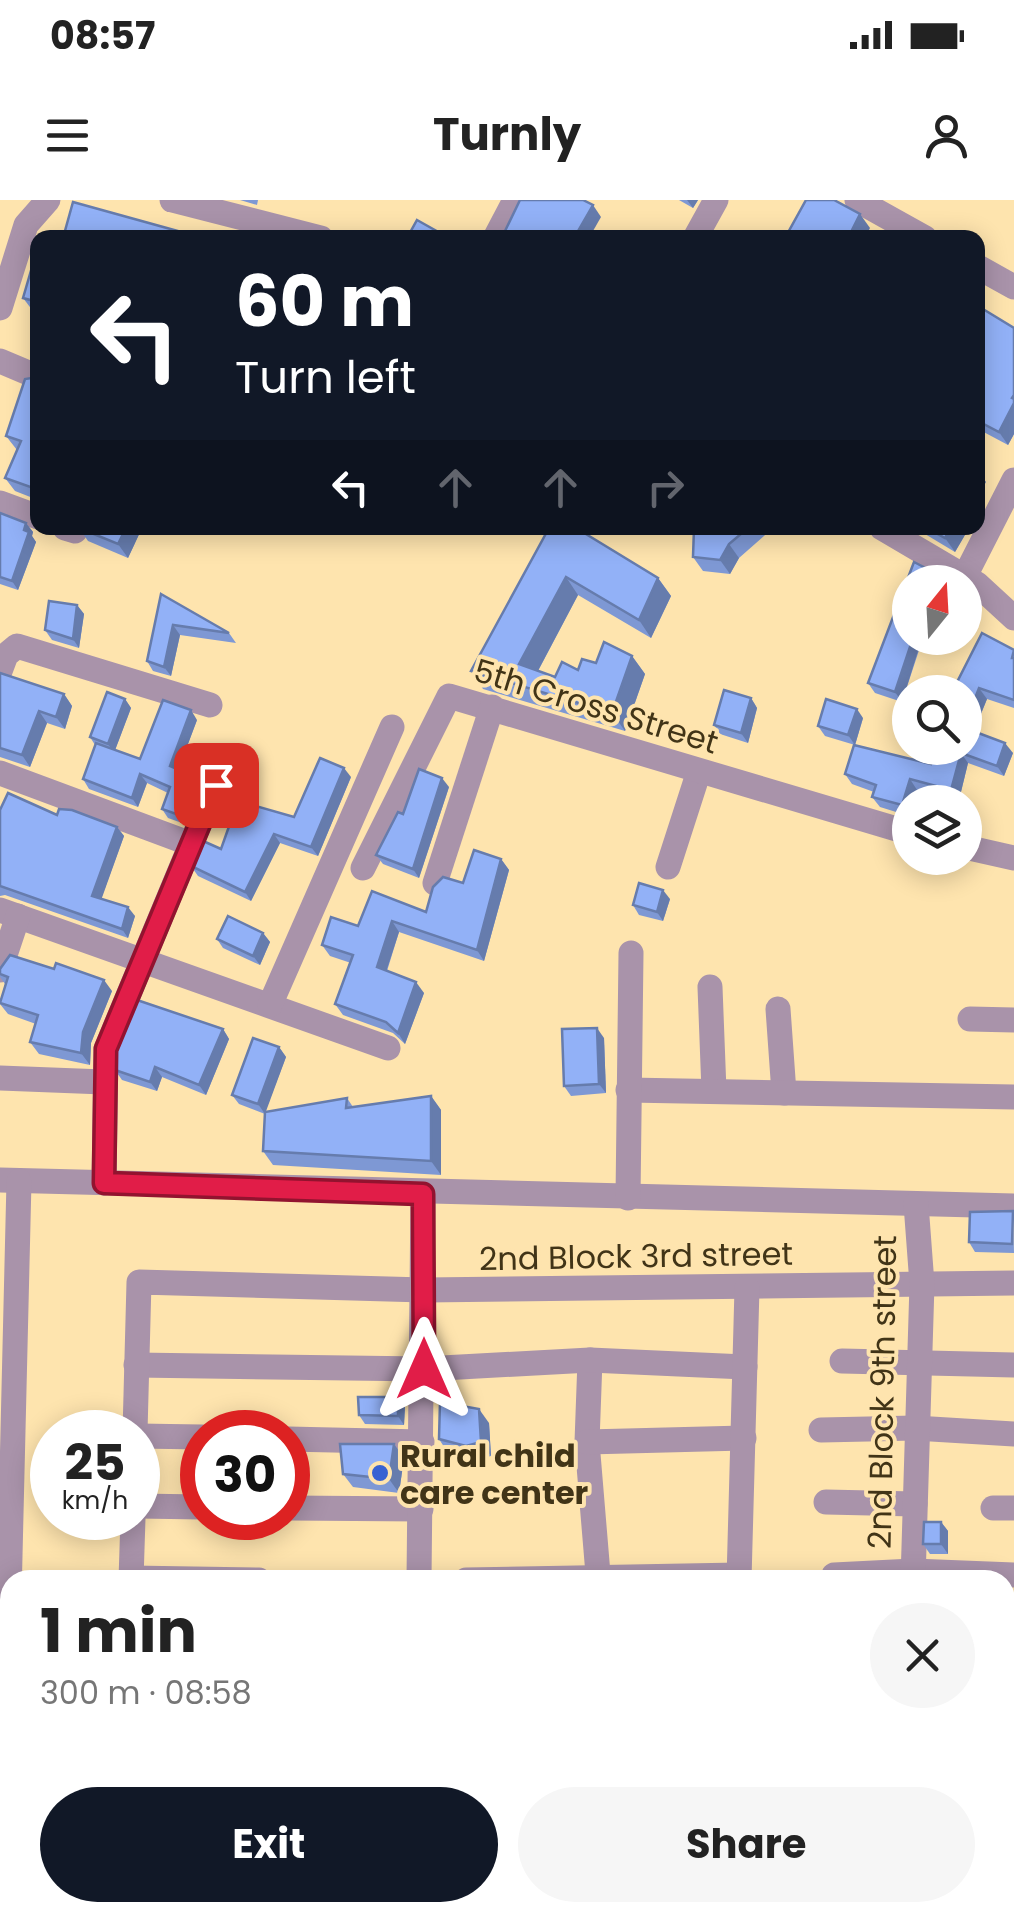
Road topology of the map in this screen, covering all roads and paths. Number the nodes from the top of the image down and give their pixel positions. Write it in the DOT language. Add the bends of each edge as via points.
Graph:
graph roads {
  1 [pos="48,200"];
  2 [pos="172,200"];
  3 [pos="513,200"];
  4 [pos="716,200"];
  5 [pos="857,200"];
  6 [pos="290,230"];
  7 [pos="498,230"];
  8 [pos="699,230"];
  9 [pos="902,230"];
  10 [pos="985,271"];
  11 [pos="1014,287"];
  12 [pos="2,298"];
  13 [pos="0,361"];
  14 [pos="30,374"];
  15 [pos="1014,480"];
  16 [pos="0,502"];
  17 [pos="30,514"];
  18 [pos="894,535"];
  19 [pos="945,565"];
  20 [pos="970,565"];
  21 [pos="982,591"];
  22 [pos="1014,618"];
  23 [pos="0,671"];
  24 [pos="210,705"];
  25 [pos="492,707"];
  26 [pos="392,727"];
  27 [pos="699,772"];
  28 [pos="0,773"];
  29 [pos="216,785"];
  30 [pos="892,828"];
  31 [pos="191,844"];
  32 [pos="982,851"];
  33 [pos="1014,858"];
  34 [pos="668,867"];
  35 [pos="364,868"];
  36 [pos="435,883"];
  37 [pos="9,913"];
  38 [pos="631,954"];
  39 [pos="142,958"];
  40 [pos="0,970"];
  41 [pos="710,987"];
  42 [pos="270,1005"];
  43 [pos="778,1009"];
  44 [pos="970,1019"];
  45 [pos="1014,1020"];
  46 [pos="388,1048"];
  47 [pos="0,1078"];
  48 [pos="104,1082"];
  49 [pos="628,1090"];
  50 [pos="714,1092"];
  51 [pos="784,1093"];
  52 [pos="1014,1098"];
  53 [pos="9,1181"];
  54 [pos="104,1183"];
  55 [pos="423,1194"];
  56 [pos="628,1198"];
  57 [pos="916,1204"];
  58 [pos="1014,1206"];
  59 [pos="7,1283"];
  60 [pos="1014,1283"];
  61 [pos="922,1284"];
  62 [pos="747,1288"];
  63 [pos="424,1290"];
  64 [pos="590,1360"];
  65 [pos="842,1361"];
  66 [pos="918,1362"];
  67 [pos="136,1365"];
  68 [pos="1014,1365"];
  69 [pos="744,1367"];
  70 [pos="424,1369"];
  71 [pos="136,1410"];
  72 [pos="916,1428"];
  73 [pos="821,1430"];
  74 [pos="1014,1434"];
  75 [pos="744,1438"];
  76 [pos="310,1439"];
  77 [pos="422,1442"];
  78 [pos="587,1442"];
  79 [pos="826,1502"];
  80 [pos="914,1504"];
  81 [pos="310,1508"];
  82 [pos="421,1510"];
  83 [pos="131,1540"];
  84 [pos="5,1556"];
  85 [pos="130,1570"];
  86 [pos="419,1570"];
  87 [pos="598,1570"];
  88 [pos="739,1570"];
  89 [pos="913,1570"];
  1 -- 12 [label="street" via="26,225"];
  2 -- 6 [label="street"];
  3 -- 7 [label="street"];
  4 -- 8 [label="street"];
  5 -- 9 [label="street"];
  10 -- 11 [label="street"];
  13 -- 14 [label="street"];
  15 -- 20 [label="street"];
  16 -- 17 [label="street"];
  18 -- 19 [label="street"];
  21 -- 22 [label="street"];
  23 -- 24 [label="street" via="17,646"];
  25 -- 27 [label="street, 5th Cross Street"];
  25 -- 35 [label="street, 5th Cross Street" via="458,696 442,702"];
  25 -- 36 [label="street"];
  26 -- 42 [label="street"];
  27 -- 30 [label="street, 5th Cross Street"];
  27 -- 34 [label="street"];
  28 -- 31 [label="street"];
  29 -- 31 [label="street"];
  31 -- 39 [label="street"];
  32 -- 33 [label="street"];
  37 -- 39 [label="street"];
  37 -- 40 [label="street"];
  38 -- 49 [label="street"];
  39 -- 42 [label="street"];
  39 -- 48 [label="street" via="106,1049"];
  41 -- 50 [label="street"];
  42 -- 46 [label="street"];
  43 -- 51 [label="street"];
  44 -- 45 [label="street"];
  47 -- 48 [label="street"];
  48 -- 54 [label="street"];
  49 -- 50 [label="street"];
  49 -- 56 [label="street"];
  50 -- 51 [label="street"];
  51 -- 52 [label="street"];
  53 -- 54 [label="street"];
  53 -- 59 [label="street"];
  54 -- 55 [label="street"];
  55 -- 56 [label="street"];
  55 -- 63 [label="street"];
  56 -- 57 [label="street"];
  57 -- 58 [label="street"];
  57 -- 61 [label="street, 2nd Block 9th street"];
  59 -- 84 [label="street"];
  60 -- 61 [label="street, 2nd Block 3rd street"];
  61 -- 62 [label="street, 2nd Block 3rd street"];
  61 -- 66 [label="street, 2nd Block 9th street"];
  62 -- 63 [label="street, 2nd Block 3rd street"];
  62 -- 69 [label="street"];
  63 -- 67 [label="street, 2nd Block 3rd street" via="138,1282"];
  63 -- 70 [label="street"];
  64 -- 69 [label="street"];
  64 -- 70 [label="street"];
  64 -- 78 [label="street"];
  65 -- 66 [label="street"];
  66 -- 68 [label="street"];
  66 -- 72 [label="street, 2nd Block 9th street"];
  67 -- 70 [label="street"];
  67 -- 71 [label="street"];
  69 -- 75 [label="street"];
  70 -- 77 [label="street"];
  72 -- 73 [label="street"];
  72 -- 74 [label="street"];
  72 -- 80 [label="street, 2nd Block 9th street"];
  75 -- 78 [label="street"];
  75 -- 88 [label="street"];
  76 -- 77 [label="street"];
  77 -- 82 [label="street"];
  78 -- 87 [label="street"];
  79 -- 80 [label="street"];
  80 -- 89 [label="street, 2nd Block 9th street"];
  81 -- 82 [label="street"];
  82 -- 86 [label="street"];
  83 -- 85 [label="street"];
}
